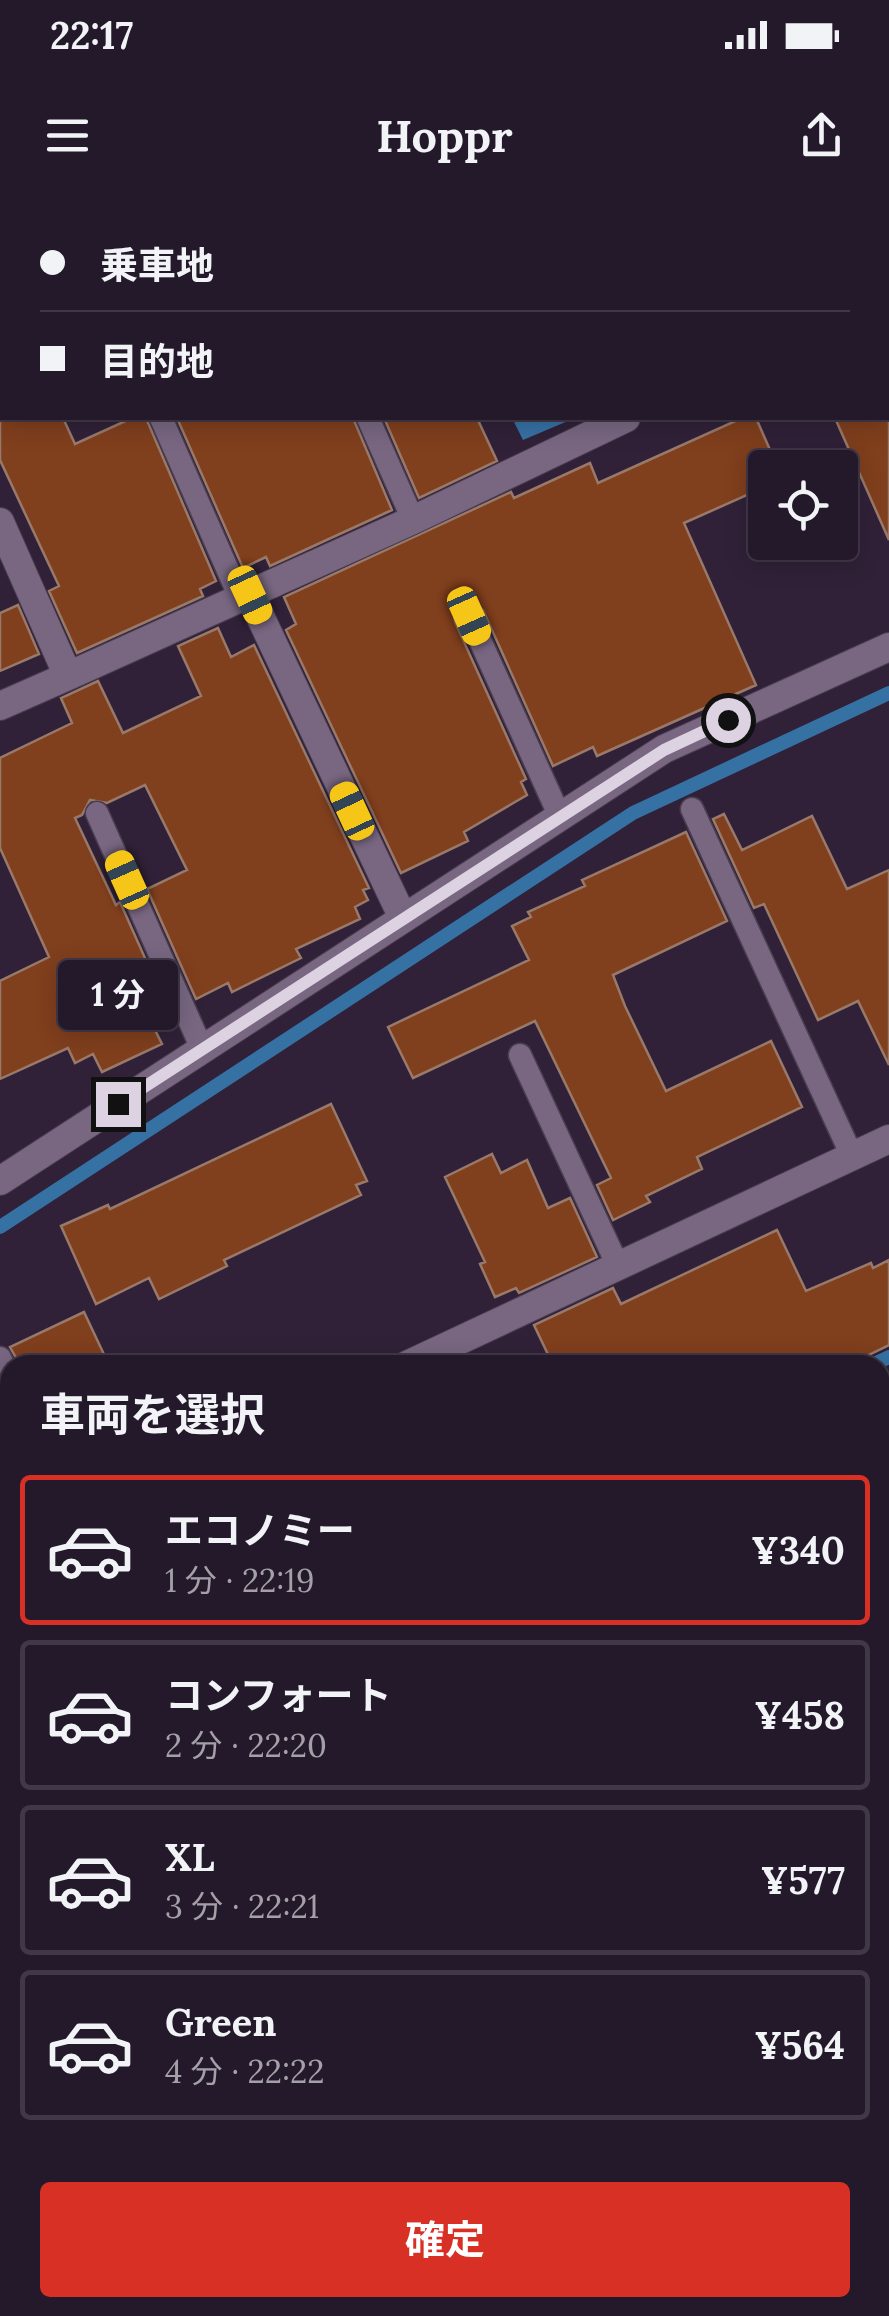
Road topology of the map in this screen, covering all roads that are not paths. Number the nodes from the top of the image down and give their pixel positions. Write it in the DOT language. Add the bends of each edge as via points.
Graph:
graph roads {
  1 [pos="162,420"];
  2 [pos="369,420"];
  3 [pos="622,420"];
  4 [pos="413,520"];
  5 [pos="0,522"];
  6 [pos="245,597"];
  7 [pos="469,616"];
  8 [pos="889,647"];
  9 [pos="68,676"];
  10 [pos="0,706"];
  11 [pos="692,809"];
  12 [pos="96,812"];
  13 [pos="560,817"];
  14 [pos="403,918"];
  15 [pos="202,1049"];
  16 [pos="520,1055"];
  17 [pos="889,1139"];
  18 [pos="852,1156"];
  19 [pos="0,1180"];
  20 [pos="618,1266"];
  21 [pos="429,1355"];
  1 -- 6 [label="lane"];
  2 -- 4 [label="lane"];
  3 -- 4 [label="street"];
  4 -- 6 [label="street"];
  5 -- 9 [label="street"];
  6 -- 9 [label="street"];
  6 -- 14 [label="street"];
  7 -- 13 [label="lane"];
  8 -- 13 [label="street" via="664,750"];
  9 -- 10 [label="street"];
  11 -- 18 [label="lane"];
  12 -- 15 [label="lane"];
  13 -- 14 [label="street"];
  14 -- 15 [label="street"];
  15 -- 19 [label="street"];
  16 -- 20 [label="lane"];
  17 -- 18 [label="street"];
  18 -- 20 [label="street"];
  20 -- 21 [label="street"];
}
